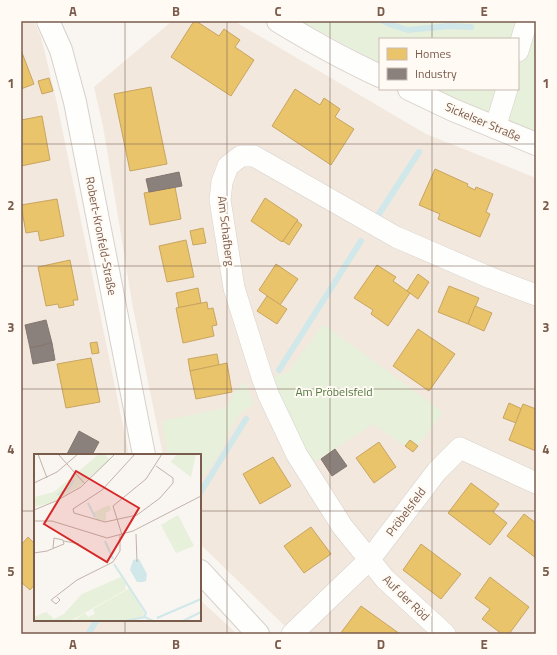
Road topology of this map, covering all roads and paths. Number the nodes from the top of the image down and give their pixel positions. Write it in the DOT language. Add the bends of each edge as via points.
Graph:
graph roads {
  1 [pos="48,21"];
  2 [pos="278,21"];
  3 [pos="527,21"];
  4 [pos="519,48"];
  5 [pos="379,76"];
  6 [pos="411,90"];
  7 [pos="507,90"];
  8 [pos="496,128"];
  9 [pos="536,144"];
  10 [pos="536,295"];
  11 [pos="144,454"];
  12 [pos="536,483"];
  13 [pos="370,559"];
  14 [pos="201,572"];
  15 [pos="258,634"];
  16 [pos="292,634"];
  17 [pos="445,634"];
  1 -- 11 [label="street, Robert-Kronfeld-Straße" via="61,50 75,102"];
  2 -- 5 [label="street"];
  3 -- 4 [label="street"];
  6 -- 8 [label="street, Sickelser Straße"];
  7 -- 8 [label="street"];
  8 -- 9 [label="street, Sickelser Straße"];
  10 -- 13 [label="street, Am Schafberg" via="396,237 254,156 241,156 228,166 222,182 220,200 234,288 262,377 297,455 342,526"];
  12 -- 13 [label="street, Pröbelsfeld" via="460,448 437,470"];
  13 -- 16 [label="street, Pröbelsfeld"];
  13 -- 17 [label="street, Auf der Röd" via="390,584"];
  14 -- 15 [label="street"];
}
